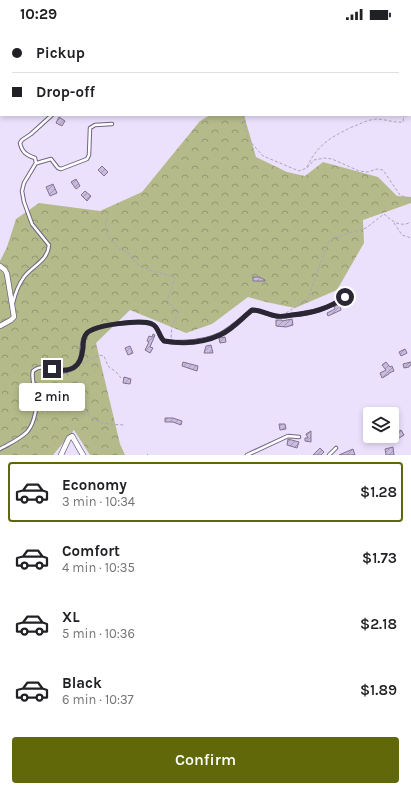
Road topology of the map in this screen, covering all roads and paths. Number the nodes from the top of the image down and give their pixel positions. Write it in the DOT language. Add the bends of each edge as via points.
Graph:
graph roads {
  1 [pos="51,116"];
  2 [pos="244,116"];
  3 [pos="404,116"];
  4 [pos="112,124"];
  5 [pos="36,163"];
  6 [pos="307,168"];
  7 [pos="411,198"];
  8 [pos="107,218"];
  9 [pos="394,222"];
  10 [pos="411,222"];
  11 [pos="411,238"];
  12 [pos="0,266"];
  13 [pos="345,297"];
  14 [pos="13,304"];
  15 [pos="278,316"];
  16 [pos="0,326"];
  17 [pos="170,342"];
  18 [pos="76,367"];
  19 [pos="122,379"];
  20 [pos="36,413"];
  21 [pos="125,425"];
  22 [pos="300,436"];
  23 [pos="336,448"];
  24 [pos="0,449"];
  25 [pos="61,455"];
  26 [pos="83,455"];
  27 [pos="247,455"];
  28 [pos="329,455"];
  1 -- 5 [label="lane" via="20,143 22,151 35,158"];
  2 -- 6 [label="path" via="248,138 263,156 299,171"];
  3 -- 6 [label="path" via="403,122 376,119 336,135 324,142"];
  4 -- 5 [label="lane" via="95,125 90,128 87,159 61,169 51,159"];
  5 -- 14 [label="lane" via="22,191 35,230 49,245 44,258 24,276"];
  6 -- 7 [label="path" via="314,160 325,158 359,171 383,170 400,195"];
  8 -- 17 [label="path" via="104,228 106,234 118,249 127,251 144,269 174,276 167,300 178,313 172,325"];
  9 -- 10 [label="path" via="406,225"];
  9 -- 11 [label="path" via="402,235"];
  9 -- 15 [label="path" via="384,214 366,228 328,242 308,299"];
  12 -- 14 [label="street" via="7,274"];
  13 -- 15 [label="lane" via="321,310"];
  14 -- 16 [label="street" via="14,317"];
  15 -- 17 [label="lane" via="252,310 221,335 200,342"];
  17 -- 18 [label="lane" via="160,338 156,326 152,323 127,322 103,326 87,332 82,356"];
  18 -- 19 [label="path" via="99,354 104,356 108,366"];
  18 -- 20 [label="lane" via="69,371 37,367 33,371"];
  20 -- 21 [label="path" via="44,390 47,390 59,398 82,406 84,411 98,422"];
  20 -- 24 [label="lane" via="28,431"];
  22 -- 27 [label="lane" via="288,436"];
  23 -- 28 [label="lane"];
  25 -- 26 [label="street" via="72,436"];
}
